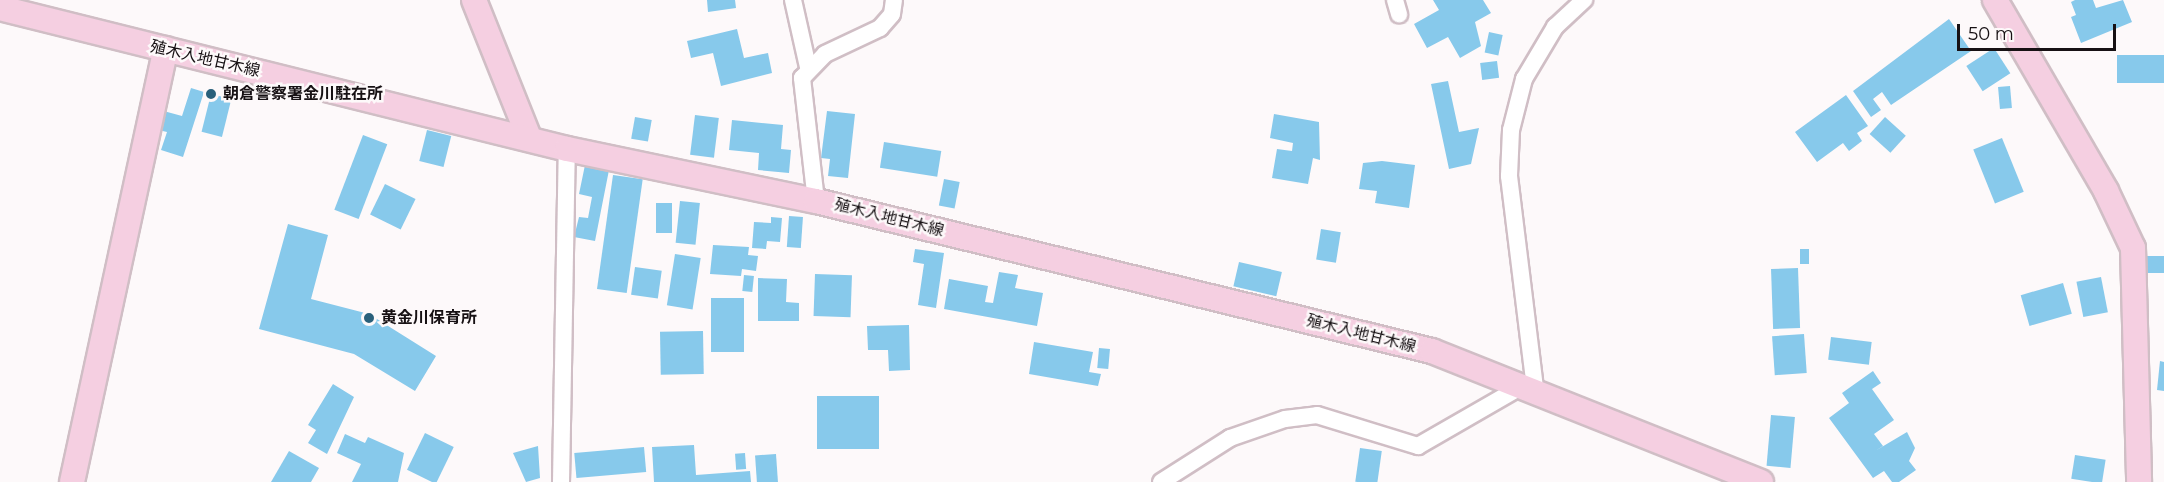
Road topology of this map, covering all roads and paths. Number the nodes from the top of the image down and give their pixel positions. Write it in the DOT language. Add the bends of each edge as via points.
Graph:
graph roads {
  1 [pos="474,0"];
  2 [pos="792,0"];
  3 [pos="894,0"];
  4 [pos="1584,0"];
  5 [pos="1995,0"];
  6 [pos="0,8"];
  7 [pos="166,50"];
  8 [pos="808,67"];
  9 [pos="528,135"];
  10 [pos="567,149"];
  11 [pos="816,201"];
  12 [pos="1528,392"];
  13 [pos="72,482"];
  14 [pos="561,482"];
  15 [pos="1161,482"];
  16 [pos="1761,482"];
  17 [pos="2139,482"];
  1 -- 9 [label="main road"];
  2 -- 8 [label="street"];
  3 -- 8 [label="street" via="892,14 879,28"];
  4 -- 12 [label="street" via="1555,27 1524,79 1511,130 1509,176"];
  5 -- 17 [label="main road" via="2106,191 2133,248"];
  6 -- 7 [label="main road, 殖木入地甘木線"];
  7 -- 9 [label="main road, 殖木入地甘木線"];
  7 -- 13 [label="main road"];
  8 -- 11 [label="street" via="802,78"];
  9 -- 10 [label="main road, 殖木入地甘木線"];
  10 -- 11 [label="main road, 殖木入地甘木線"];
  10 -- 14 [label="street"];
  11 -- 12 [label="main road, 殖木入地甘木線" via="1432,351"];
  12 -- 15 [label="street" via="1418,446 1317,415 1285,419 1230,438"];
  12 -- 16 [label="main road, 殖木入地甘木線"];
}
